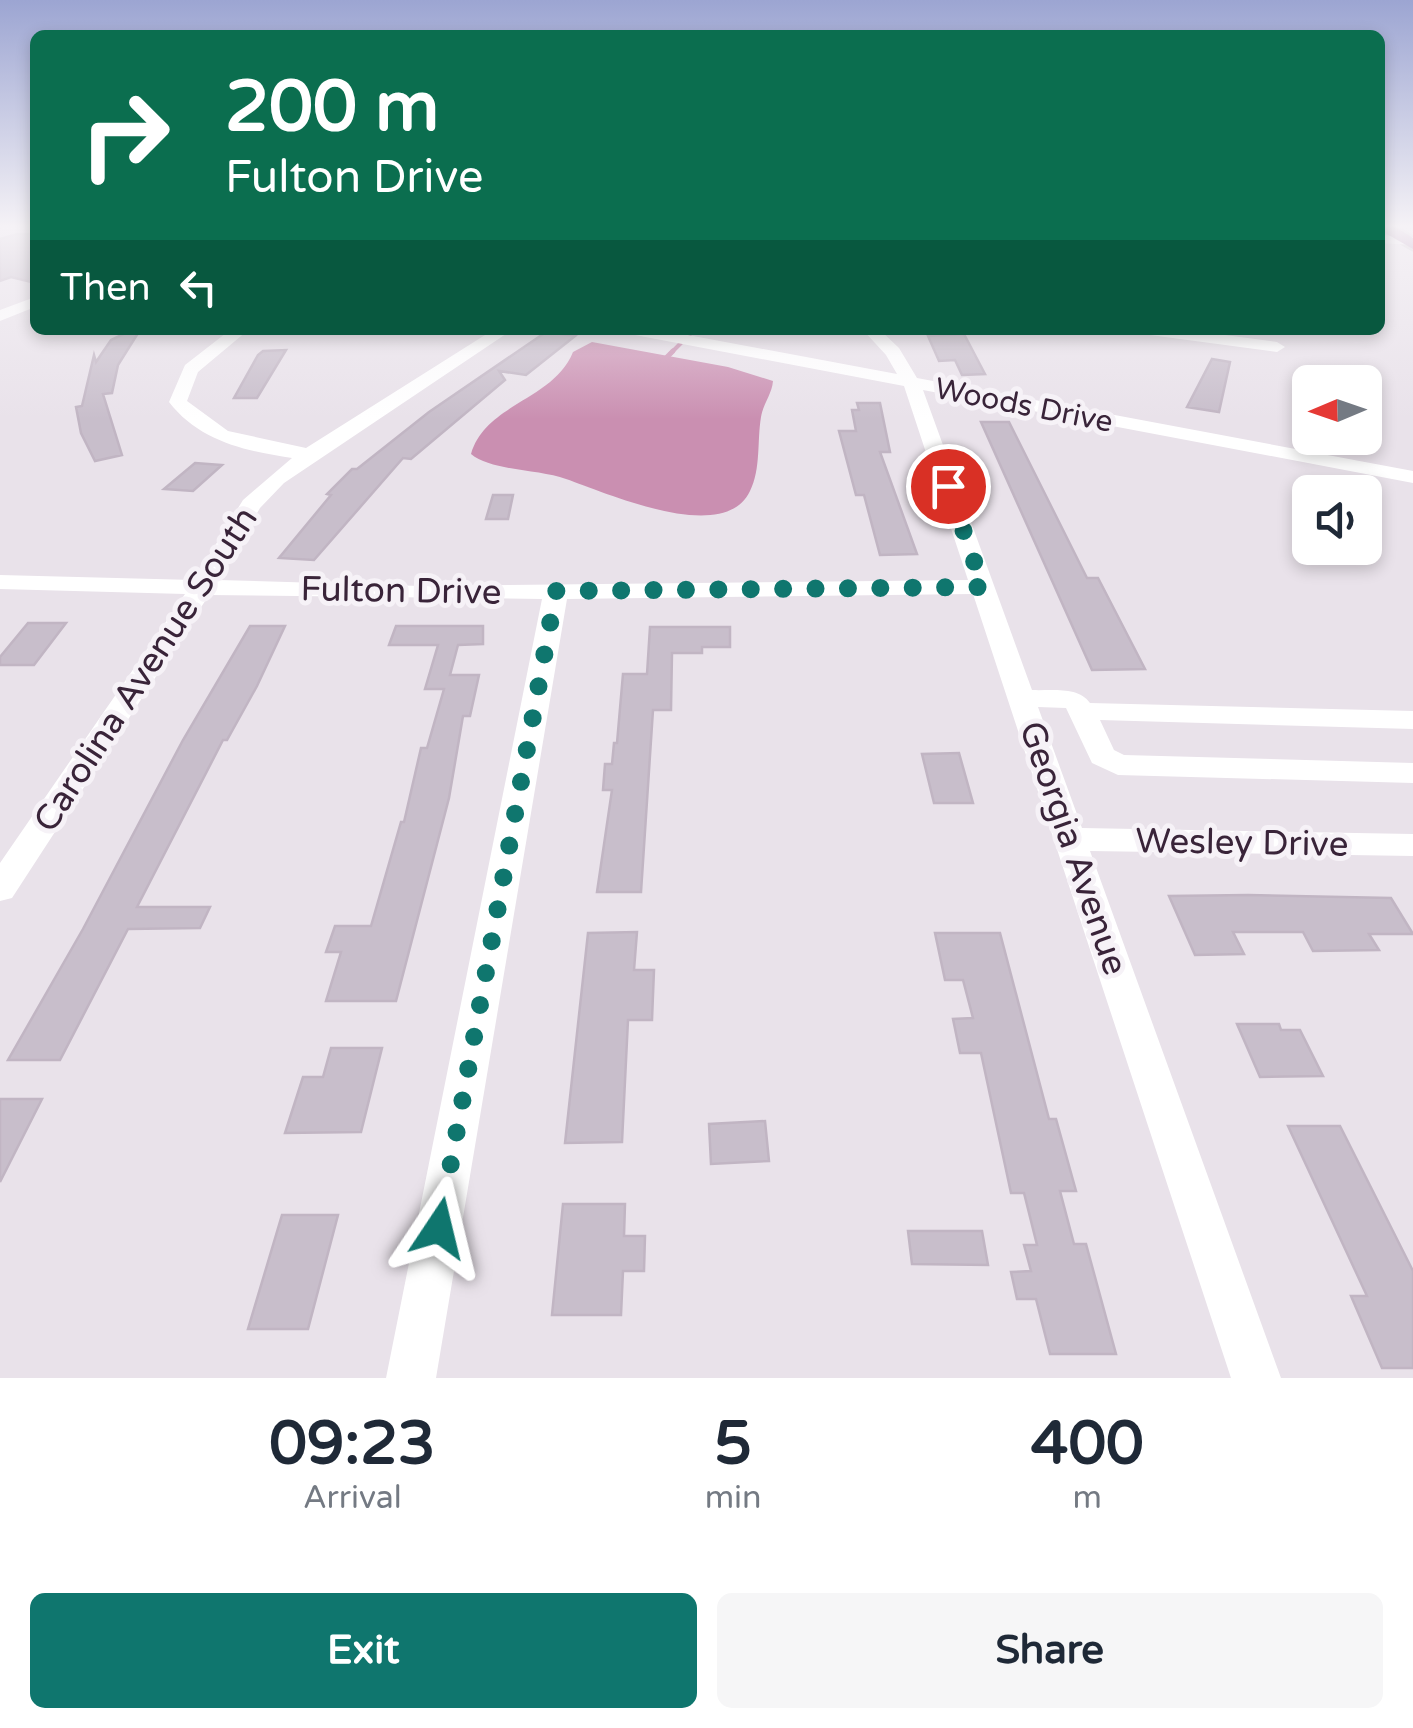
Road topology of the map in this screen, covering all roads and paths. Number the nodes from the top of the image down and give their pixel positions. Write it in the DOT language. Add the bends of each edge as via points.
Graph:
graph roads {
  1 [pos="28,290"];
  2 [pos="18,294"];
  3 [pos="0,300"];
  4 [pos="30,300"];
  5 [pos="30,304"];
  6 [pos="0,316"];
  7 [pos="234,335"];
  8 [pos="496,335"];
  9 [pos="661,335"];
  10 [pos="876,335"];
  11 [pos="1187,335"];
  12 [pos="1277,347"];
  13 [pos="912,384"];
  14 [pos="310,455"];
  15 [pos="1413,477"];
  16 [pos="0,582"];
  17 [pos="202,587"];
  18 [pos="983,587"];
  19 [pos="556,591"];
  20 [pos="1022,698"];
  21 [pos="1082,711"];
  22 [pos="1413,720"];
  23 [pos="1413,773"];
  24 [pos="1071,840"];
  25 [pos="1413,845"];
  26 [pos="0,889"];
  27 [pos="411,1378"];
  28 [pos="1256,1378"];
  1 -- 2 [label="street"];
  2 -- 3 [label="street"];
  2 -- 4 [label="street"];
  5 -- 6 [label="street"];
  7 -- 14 [label="street" via="195,362 180,382 178,402 193,422 224,438"];
  8 -- 14 [label="street, Carolina Avenue South"];
  9 -- 13 [label="street, Woods Drive"];
  10 -- 13 [label="street, Georgia Avenue"];
  11 -- 12 [label="street"];
  13 -- 15 [label="street, Woods Drive"];
  13 -- 18 [label="street, Georgia Avenue"];
  14 -- 17 [label="street, Carolina Avenue South" via="251,505"];
  16 -- 17 [label="street, Fulton Drive"];
  17 -- 19 [label="street, Fulton Drive"];
  17 -- 26 [label="street, Carolina Avenue South"];
  18 -- 19 [label="street, Fulton Drive"];
  18 -- 20 [label="street, Georgia Avenue"];
  19 -- 27 [label="street"];
  20 -- 21 [label="street" via="1074,700"];
  20 -- 24 [label="street, Georgia Avenue"];
  21 -- 22 [label="street"];
  21 -- 23 [label="street" via="1102,756 1118,765"];
  24 -- 25 [label="street, Wesley Drive"];
  24 -- 28 [label="street, Georgia Avenue"];
}
